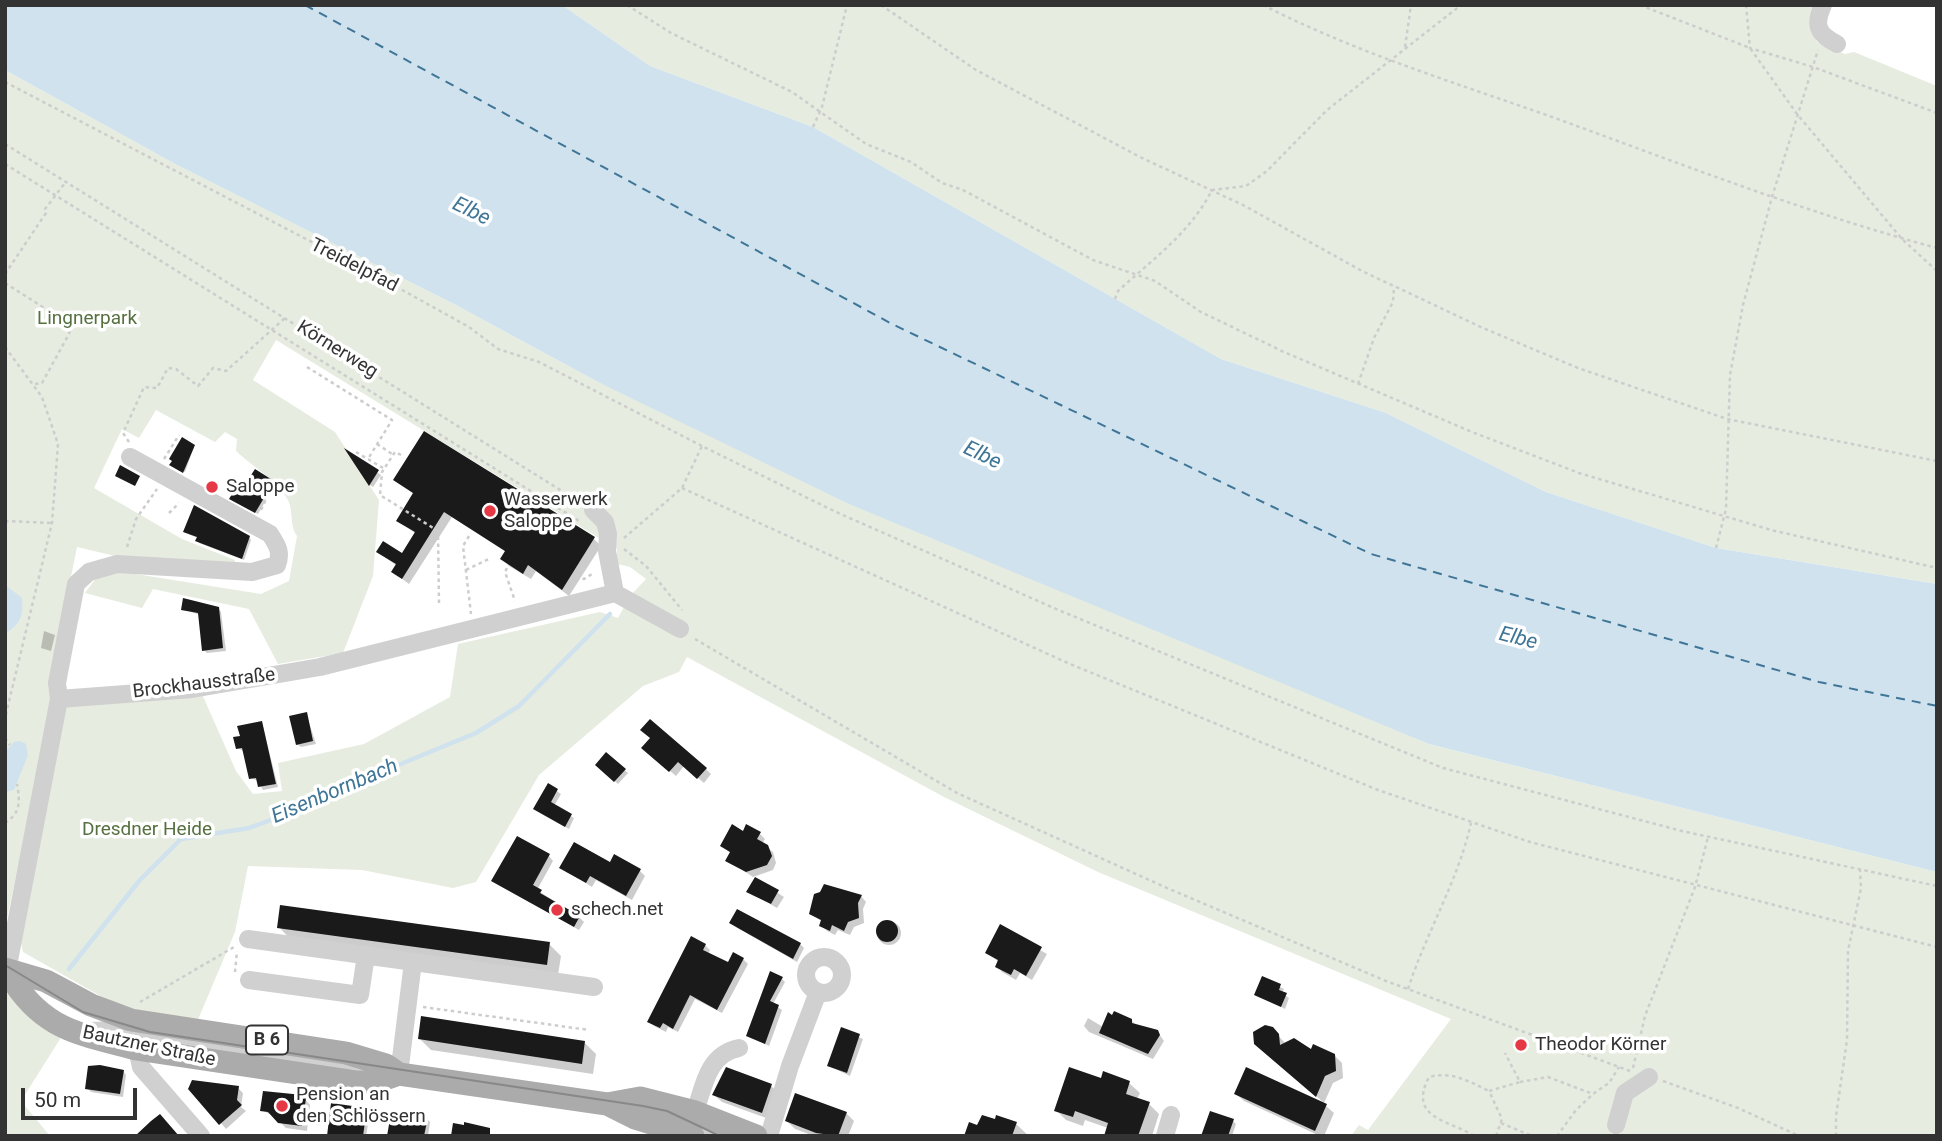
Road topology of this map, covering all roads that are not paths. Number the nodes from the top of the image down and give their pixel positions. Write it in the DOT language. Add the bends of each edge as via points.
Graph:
graph roads {
  1 [pos="1823,5"];
  2 [pos="1830,40"];
  3 [pos="130,457"];
  4 [pos="593,510"];
  5 [pos="615,593"];
  6 [pos="688,629"];
  7 [pos="59,699"];
  8 [pos="248,939"];
  9 [pos="366,955"];
  10 [pos="413,962"];
  11 [pos="6,970"];
  12 [pos="249,980"];
  13 [pos="594,987"];
  14 [pos="818,992"];
  15 [pos="133,1034"];
  16 [pos="739,1048"];
  17 [pos="399,1074"];
  18 [pos="1640,1074"];
  19 [pos="607,1104"];
  20 [pos="695,1112"];
  21 [pos="1171,1115"];
  22 [pos="1616,1125"];
  23 [pos="201,1136"];
  24 [pos="693,1136"];
  25 [pos="711,1136"];
  26 [pos="755,1136"];
  27 [pos="769,1136"];
  28 [pos="1165,1136"];
  1 -- 2 [label="street" via="1817,29"];
  3 -- 7 [label="street" via="270,534 280,551 277,565 252,572 102,566 76,584 57,683"];
  4 -- 5 [label="street" via="605,522"];
  5 -- 6 [label="street"];
  5 -- 7 [label="street, Brockhausstraße" via="470,624 320,667 217,684"];
  7 -- 11 [label="street"];
  8 -- 9 [label="street"];
  9 -- 10 [label="street"];
  9 -- 12 [label="street" via="360,995"];
  10 -- 13 [label="street"];
  10 -- 17 [label="street"];
  11 -- 15 [label="main road, Bautzner Straße / B 6" via="46,981"];
  11 -- 15 [label="main road, Bautzner Straße / B 6" via="36,1012 72,1031"];
  14 -- 27 [label="street"];
  15 -- 17 [label="street"];
  15 -- 17 [label="main road, Bautzner Straße / B 6" via="346,1053 386,1065"];
  15 -- 23 [label="street" via="141,1066"];
  16 -- 20 [label="street" via="724,1051 714,1062"];
  17 -- 19 [label="main road, Bautzner Straße / B 6"];
  18 -- 22 [label="street" via="1625,1093"];
  19 -- 20 [label="main road, Bautzner Straße / B 6" via="640,1098"];
  19 -- 24 [label="main road, Bautzner Straße / B 6"];
  19 -- 25 [label="street" via="669,1117"];
  20 -- 26 [label="main road, Bautzner Straße / B 6"];
  21 -- 28 [label="street"];
}
